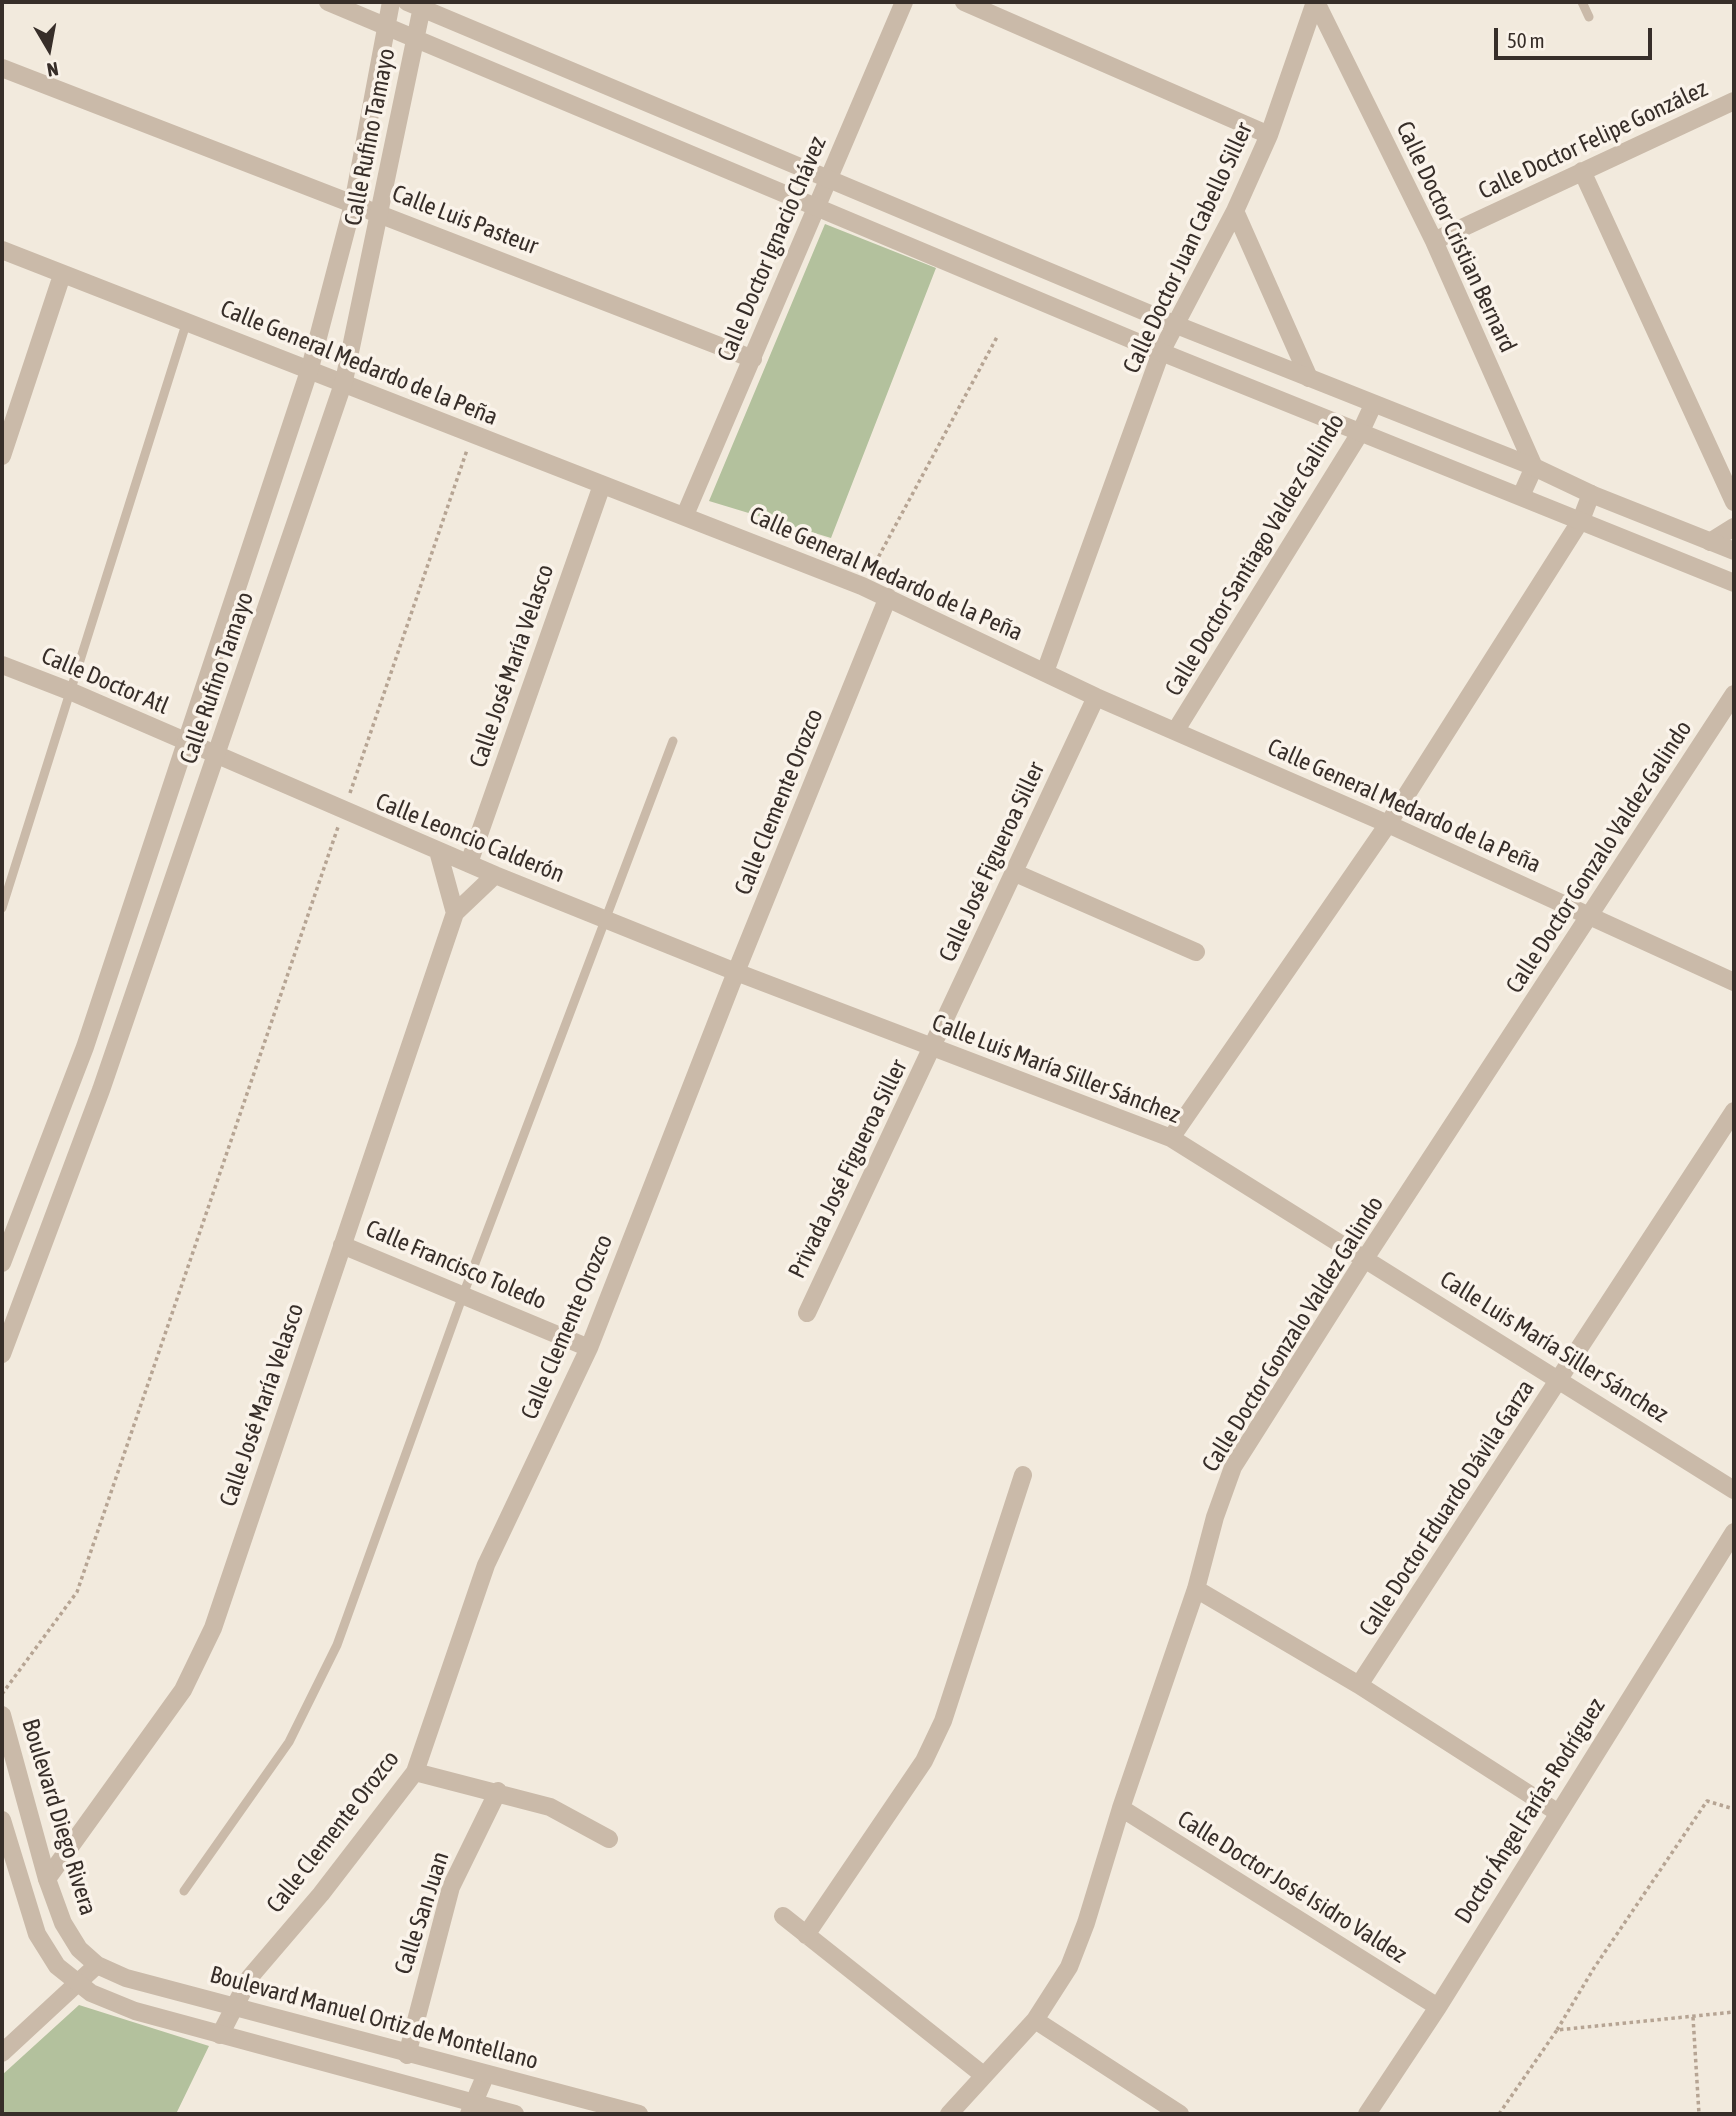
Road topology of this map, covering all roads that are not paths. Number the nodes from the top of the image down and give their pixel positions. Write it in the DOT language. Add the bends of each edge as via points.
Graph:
graph roads {
  1 [pos="327,2"];
  2 [pos="391,2"];
  3 [pos="904,2"];
  4 [pos="964,2"];
  5 [pos="1316,2"];
  6 [pos="1582,2"];
  7 [pos="417,4"];
  8 [pos="1589,17"];
  9 [pos="386,24"];
  10 [pos="415,37"];
  11 [pos="2,68"];
  12 [pos="1733,105"];
  13 [pos="1269,135"];
  14 [pos="1582,170"];
  15 [pos="828,177"];
  16 [pos="353,204"];
  17 [pos="816,206"];
  18 [pos="1236,211"];
  19 [pos="380,213"];
  20 [pos="1434,241"];
  21 [pos="2,250"];
  22 [pos="62,275"];
  23 [pos="187,321"];
  24 [pos="1174,324"];
  25 [pos="1161,352"];
  26 [pos="753,359"];
  27 [pos="310,368"];
  28 [pos="1309,378"];
  29 [pos="344,381"];
  30 [pos="1373,405"];
  31 [pos="1360,433"];
  32 [pos="2,456"];
  33 [pos="1534,467"];
  34 [pos="602,485"];
  35 [pos="1591,494"];
  36 [pos="1521,496"];
  37 [pos="1734,502"];
  38 [pos="685,515"];
  39 [pos="1581,520"];
  40 [pos="1734,527"];
  41 [pos="1710,542"];
  42 [pos="1734,551"];
  43 [pos="1734,583"];
  44 [pos="888,597"];
  45 [pos="2,665"];
  46 [pos="1045,672"];
  47 [pos="72,692"];
  48 [pos="1734,694"];
  49 [pos="1096,697"];
  50 [pos="1176,730"];
  51 [pos="673,741"];
  52 [pos="188,744"];
  53 [pos="216,757"];
  54 [pos="1388,824"];
  55 [pos="438,851"];
  56 [pos="469,863"];
  57 [pos="1013,872"];
  58 [pos="495,875"];
  59 [pos="2,908"];
  60 [pos="455,913"];
  61 [pos="604,918"];
  62 [pos="1591,918"];
  63 [pos="1196,952"];
  64 [pos="736,972"];
  65 [pos="1734,982"];
  66 [pos="934,1047"];
  67 [pos="1734,1111"];
  68 [pos="1171,1138"];
  69 [pos="342,1245"];
  70 [pos="1366,1257"];
  71 [pos="2,1263"];
  72 [pos="463,1296"];
  73 [pos="807,1313"];
  74 [pos="589,1348"];
  75 [pos="2,1354"];
  76 [pos="1560,1381"];
  77 [pos="1023,1475"];
  78 [pos="1734,1490"];
  79 [pos="1734,1532"];
  80 [pos="1196,1589"];
  81 [pos="1359,1685"];
  82 [pos="2,1719"];
  83 [pos="415,1772"];
  84 [pos="498,1791"];
  85 [pos="1121,1808"];
  86 [pos="1557,1812"];
  87 [pos="2,1820"];
  88 [pos="609,1839"];
  89 [pos="47,1879"];
  90 [pos="184,1891"];
  91 [pos="783,1916"];
  92 [pos="806,1935"];
  93 [pos="96,1965"];
  94 [pos="77,1983"];
  95 [pos="234,2006"];
  96 [pos="1438,2007"];
  97 [pos="1035,2020"];
  98 [pos="220,2035"];
  99 [pos="2,2053"];
  100 [pos="407,2055"];
  101 [pos="486,2074"];
  102 [pos="982,2074"];
  103 [pos="471,2109"];
  104 [pos="515,2114"];
  105 [pos="639,2114"];
  106 [pos="949,2114"];
  107 [pos="1180,2114"];
  108 [pos="1367,2114"];
  1 -- 9 [label="street"];
  2 -- 9 [label="street, Calle Rufino Tamayo"];
  3 -- 15 [label="street, Calle Doctor Ignacio Chávez"];
  4 -- 13 [label="street"];
  5 -- 13 [label="street, Calle Doctor Juan Cabello Siller"];
  5 -- 20 [label="street, Calle Doctor Cristian Bernard"];
  6 -- 8 [label="lane"];
  7 -- 10 [label="street, Calle Rufino Tamayo"];
  7 -- 15 [label="street"];
  9 -- 10 [label="street"];
  9 -- 16 [label="street, Calle Rufino Tamayo"];
  10 -- 17 [label="street"];
  10 -- 19 [label="street, Calle Rufino Tamayo"];
  11 -- 16 [label="street, Calle Luis Pasteur"];
  12 -- 14 [label="street, Calle Doctor Felipe González"];
  13 -- 18 [label="street, Calle Doctor Juan Cabello Siller"];
  14 -- 20 [label="street, Calle Doctor Felipe González"];
  14 -- 37 [label="street"];
  15 -- 17 [label="street, Calle Doctor Ignacio Chávez"];
  15 -- 24 [label="street"];
  16 -- 19 [label="street, Calle Luis Pasteur"];
  16 -- 27 [label="street, Calle Rufino Tamayo"];
  17 -- 25 [label="street"];
  17 -- 26 [label="street, Calle Doctor Ignacio Chávez"];
  18 -- 24 [label="street, Calle Doctor Juan Cabello Siller"];
  18 -- 28 [label="street"];
  19 -- 26 [label="street, Calle Luis Pasteur"];
  19 -- 29 [label="street, Calle Rufino Tamayo"];
  20 -- 33 [label="street, Calle Doctor Cristian Bernard"];
  21 -- 22 [label="street, Calle General Medardo de la Peña"];
  22 -- 23 [label="street, Calle General Medardo de la Peña"];
  22 -- 32 [label="street"];
  23 -- 27 [label="street, Calle General Medardo de la Peña"];
  23 -- 47 [label="lane"];
  24 -- 25 [label="street, Calle Doctor Juan Cabello Siller"];
  24 -- 28 [label="street"];
  25 -- 31 [label="street"];
  25 -- 46 [label="street, Calle Doctor Juan Cabello Siller"];
  26 -- 38 [label="street, Calle Doctor Ignacio Chávez"];
  27 -- 29 [label="street, Calle General Medardo de la Peña"];
  27 -- 52 [label="street, Calle Rufino Tamayo"];
  28 -- 30 [label="street"];
  29 -- 34 [label="street, Calle General Medardo de la Peña"];
  29 -- 53 [label="street, Calle Rufino Tamayo"];
  30 -- 31 [label="street, Calle Doctor Santiago Valdez Galindo"];
  30 -- 33 [label="street"];
  31 -- 36 [label="street"];
  31 -- 50 [label="street, Calle Doctor Santiago Valdez Galindo"];
  33 -- 35 [label="street"];
  33 -- 36 [label="street"];
  34 -- 38 [label="street, Calle General Medardo de la Peña"];
  34 -- 56 [label="street, Calle José María Velasco"];
  35 -- 39 [label="street"];
  35 -- 41 [label="street"];
  36 -- 39 [label="street"];
  38 -- 44 [label="street, Calle General Medardo de la Peña"];
  39 -- 43 [label="street"];
  39 -- 54 [label="street"];
  40 -- 41 [label="street"];
  41 -- 42 [label="street"];
  44 -- 46 [label="street, Calle General Medardo de la Peña"];
  44 -- 64 [label="street, Calle Clemente Orozco"];
  45 -- 47 [label="street, Calle Doctor Atl"];
  46 -- 49 [label="street, Calle General Medardo de la Peña"];
  47 -- 52 [label="street, Calle Doctor Atl"];
  47 -- 59 [label="lane"];
  48 -- 62 [label="street, Calle Doctor Gonzalo Valdez Galindo"];
  49 -- 50 [label="street, Calle General Medardo de la Peña"];
  49 -- 57 [label="street, Calle José Figueroa Siller"];
  50 -- 54 [label="street, Calle General Medardo de la Peña"];
  51 -- 61 [label="lane"];
  52 -- 53 [label="street, Calle Leoncio Calderón"];
  52 -- 71 [label="street, Calle Rufino Tamayo" via="85,1047"];
  53 -- 55 [label="street, Calle Leoncio Calderón"];
  53 -- 75 [label="street, Calle Rufino Tamayo" via="56,1215"];
  54 -- 62 [label="street, Calle General Medardo de la Peña"];
  54 -- 68 [label="street"];
  55 -- 56 [label="street, Calle Leoncio Calderón"];
  55 -- 60 [label="street"];
  56 -- 58 [label="street, Calle Leoncio Calderón"];
  57 -- 63 [label="street"];
  57 -- 66 [label="street, Calle José Figueroa Siller"];
  58 -- 60 [label="street, Calle José María Velasco"];
  58 -- 61 [label="street, Calle Leoncio Calderón"];
  60 -- 69 [label="street, Calle José María Velasco"];
  61 -- 64 [label="street, Calle Leoncio Calderón"];
  61 -- 72 [label="lane"];
  62 -- 65 [label="street, Calle General Medardo de la Peña"];
  62 -- 70 [label="street, Calle Doctor Gonzalo Valdez Galindo"];
  64 -- 66 [label="street, Calle Luis María Siller Sánchez"];
  64 -- 74 [label="street, Calle Clemente Orozco"];
  66 -- 68 [label="street, Calle Luis María Siller Sánchez"];
  66 -- 73 [label="street, Privada José Figueroa Siller"];
  67 -- 76 [label="street, Calle Doctor Eduardo Dávila Garza"];
  68 -- 70 [label="street, Calle Luis María Siller Sánchez"];
  69 -- 72 [label="street, Calle Francisco Toledo"];
  69 -- 89 [label="street, Calle José María Velasco" via="213,1628 183,1690"];
  70 -- 76 [label="street, Calle Luis María Siller Sánchez"];
  70 -- 80 [label="street, Calle Doctor Gonzalo Valdez Galindo" via="1233,1467 1214,1517"];
  72 -- 74 [label="street, Calle Francisco Toledo"];
  72 -- 90 [label="lane" via="337,1645 313,1699 289,1742"];
  74 -- 83 [label="street, Calle Clemente Orozco" via="486,1565"];
  76 -- 78 [label="street, Calle Luis María Siller Sánchez"];
  76 -- 81 [label="street, Calle Doctor Eduardo Dávila Garza"];
  77 -- 92 [label="street" via="943,1721 900,1799"];
  79 -- 86 [label="street, Doctor Ángel Farías Rodríguez"];
  80 -- 81 [label="street"];
  80 -- 85 [label="street, Calle Doctor Gonzalo Valdez Galindo"];
  81 -- 86 [label="street"];
  82 -- 89 [label="street, Boulevard Diego Rivera"];
  83 -- 84 [label="street"];
  83 -- 95 [label="street, Calle Clemente Orozco" via="321,1894 267,1954"];
  84 -- 88 [label="street" via="550,1807"];
  84 -- 100 [label="street, Calle San Juan" via="451,1887"];
  85 -- 96 [label="street, Calle Doctor José Isidro Valdez"];
  85 -- 97 [label="street, Calle Doctor Gonzalo Valdez Galindo" via="1087,1923 1069,1967"];
  86 -- 96 [label="street, Doctor Ángel Farías Rodríguez"];
  87 -- 94 [label="street" via="37,1934 57,1966"];
  89 -- 93 [label="street, Boulevard Diego Rivera" via="63,1923"];
  91 -- 92 [label="street"];
  92 -- 102 [label="street"];
  93 -- 94 [label="street"];
  93 -- 95 [label="street, Boulevard Manuel Ortiz de Montellano" via="126,1978"];
  94 -- 98 [label="street" via="110,2003"];
  94 -- 99 [label="street"];
  95 -- 98 [label="street, Calle Clemente Orozco"];
  95 -- 100 [label="street, Boulevard Manuel Ortiz de Montellano"];
  96 -- 108 [label="street, Doctor Ángel Farías Rodríguez"];
  97 -- 102 [label="street, Calle Doctor Gonzalo Valdez Galindo"];
  97 -- 107 [label="street"];
  98 -- 103 [label="street"];
  100 -- 101 [label="street, Boulevard Manuel Ortiz de Montellano"];
  101 -- 103 [label="street"];
  101 -- 105 [label="street, Boulevard Manuel Ortiz de Montellano"];
  102 -- 106 [label="street, Calle Doctor Gonzalo Valdez Galindo"];
  103 -- 104 [label="street"];
}
